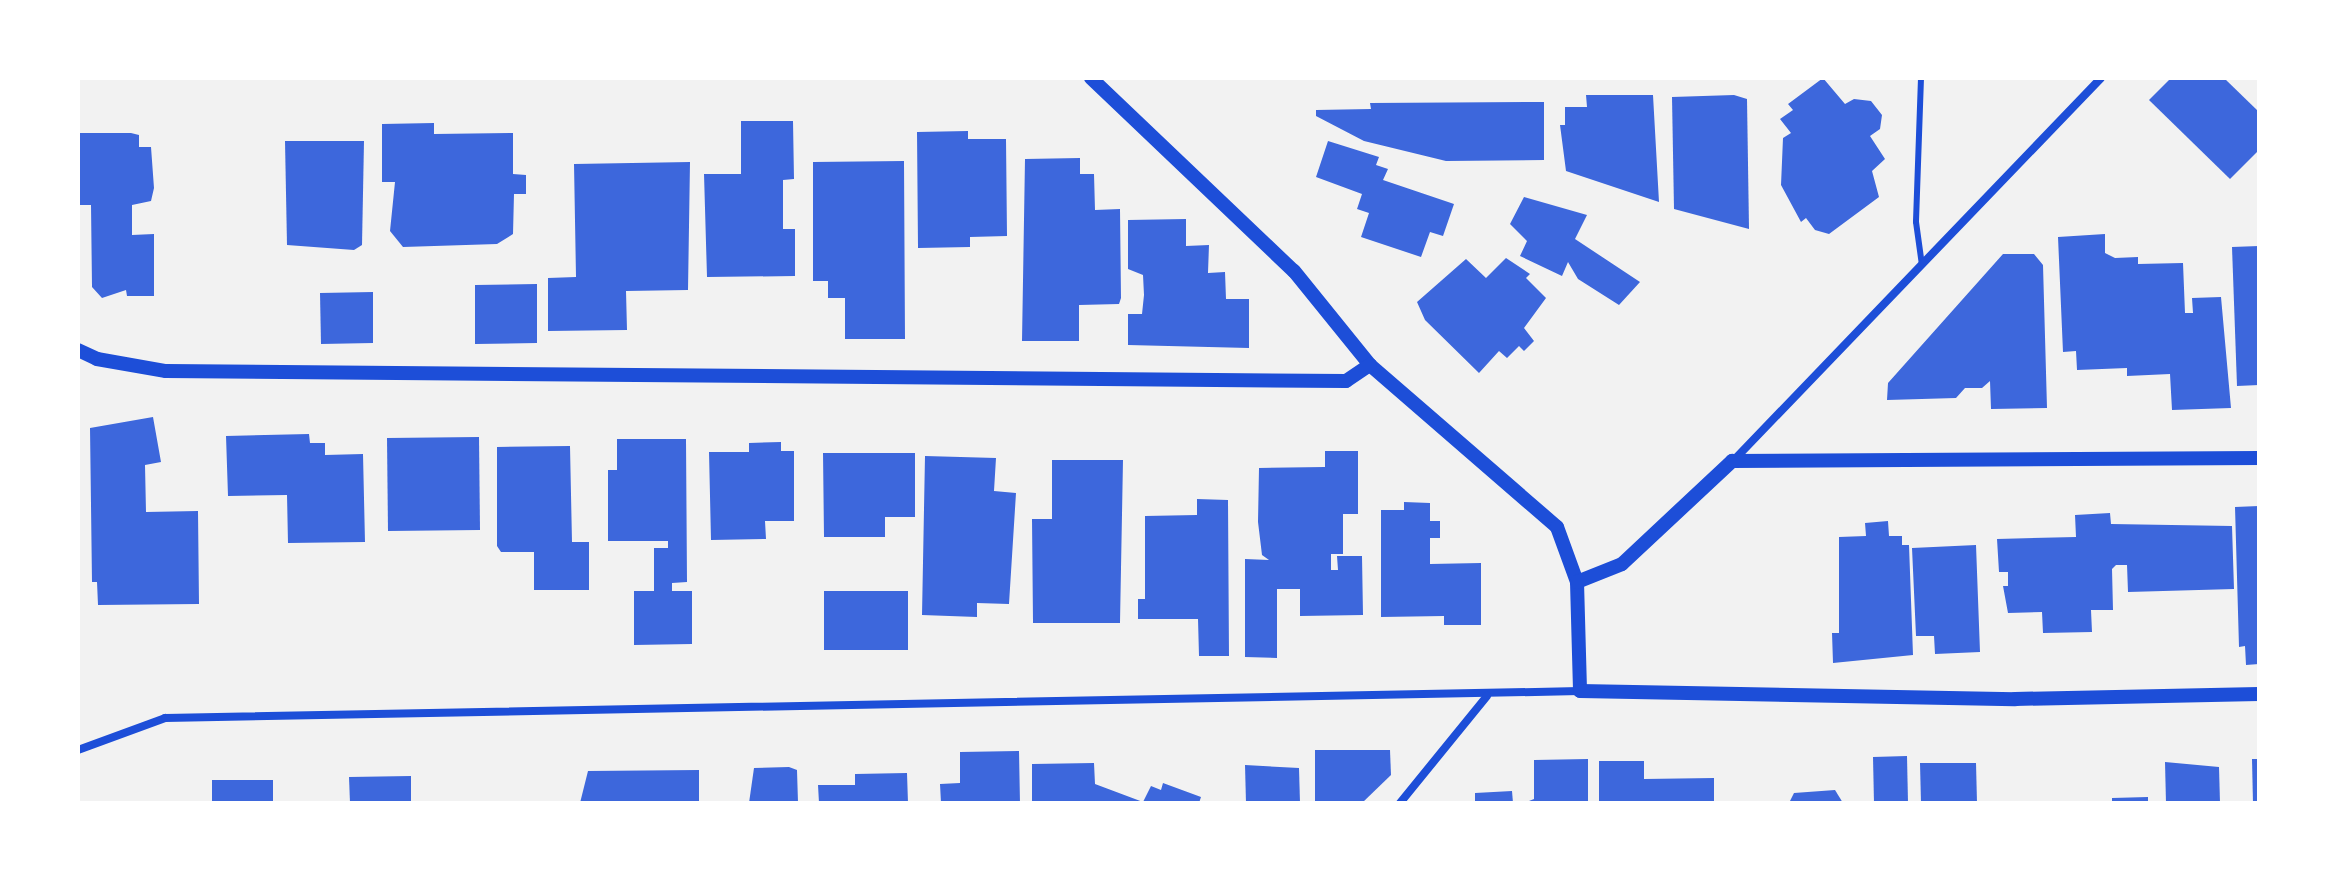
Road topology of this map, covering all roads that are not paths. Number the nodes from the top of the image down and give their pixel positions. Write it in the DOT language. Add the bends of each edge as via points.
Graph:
graph roads {
  1 [pos="1091,78"];
  2 [pos="1921,78"];
  3 [pos="2101,78"];
  4 [pos="1922,265"];
  5 [pos="78,350"];
  6 [pos="1370,365"];
  7 [pos="2259,458"];
  8 [pos="1732,461"];
  9 [pos="1577,582"];
  10 [pos="1580,691"];
  11 [pos="2259,694"];
  12 [pos="1487,696"];
  13 [pos="78,750"];
  14 [pos="1400,803"];
  1 -- 6 [label="street" via="1294,271"];
  2 -- 4 [label="lane" via="1916,222"];
  3 -- 4 [label="street"];
  4 -- 8 [label="street"];
  5 -- 6 [label="street" via="97,359 166,371 1346,381"];
  6 -- 9 [label="street" via="1557,527"];
  7 -- 8 [label="street"];
  8 -- 9 [label="street" via="1622,564"];
  9 -- 10 [label="street"];
  10 -- 11 [label="street" via="2015,699"];
  10 -- 12 [label="street"];
  12 -- 13 [label="street" via="165,718"];
  12 -- 14 [label="street"];
}
